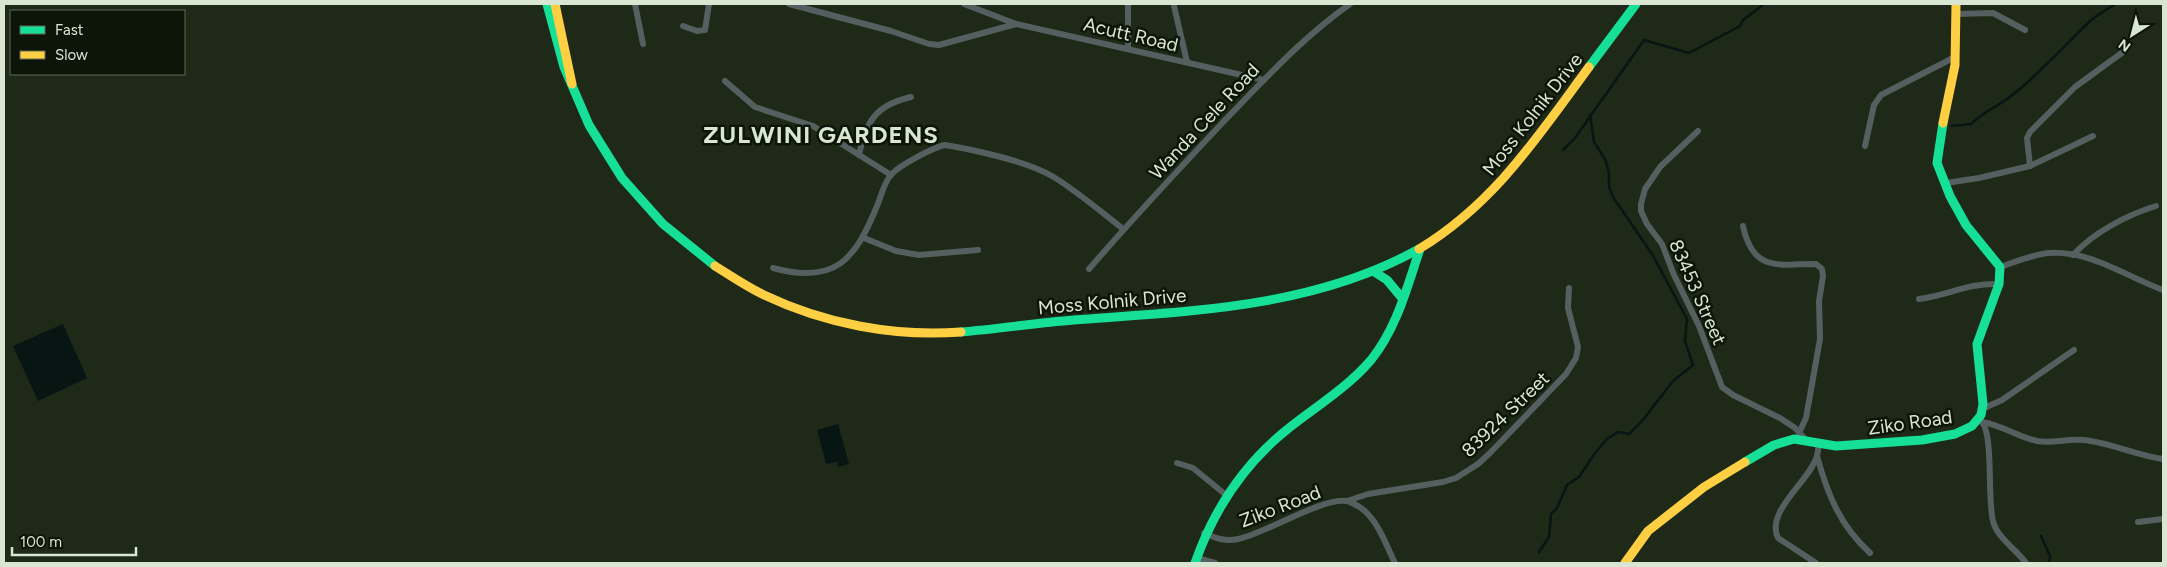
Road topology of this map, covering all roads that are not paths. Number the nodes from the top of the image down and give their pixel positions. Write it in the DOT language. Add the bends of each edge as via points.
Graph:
graph roads {
  1 [pos="547,4"];
  2 [pos="555,4"];
  3 [pos="635,4"];
  4 [pos="709,4"];
  5 [pos="789,4"];
  6 [pos="964,4"];
  7 [pos="1128,4"];
  8 [pos="1350,4"];
  9 [pos="1636,4"];
  10 [pos="1956,4"];
  11 [pos="1174,6"];
  12 [pos="1957,14"];
  13 [pos="1016,24"];
  14 [pos="683,26"];
  15 [pos="2025,30"];
  16 [pos="643,44"];
  17 [pos="1128,49"];
  18 [pos="2123,52"];
  19 [pos="1955,57"];
  20 [pos="1187,62"];
  21 [pos="1264,80"];
  22 [pos="725,82"];
  23 [pos="573,87"];
  24 [pos="911,97"];
  25 [pos="1698,131"];
  26 [pos="2093,136"];
  27 [pos="1865,146"];
  28 [pos="860,155"];
  29 [pos="2030,166"];
  30 [pos="891,174"];
  31 [pos="1946,183"];
  32 [pos="2156,206"];
  33 [pos="1744,226"];
  34 [pos="1123,229"];
  35 [pos="864,238"];
  36 [pos="1420,249"];
  37 [pos="978,250"];
  38 [pos="2073,255"];
  39 [pos="2000,267"];
  40 [pos="773,268"];
  41 [pos="1089,269"];
  42 [pos="1372,271"];
  43 [pos="1999,284"];
  44 [pos="1570,288"];
  45 [pos="2163,290"];
  46 [pos="1402,298"];
  47 [pos="1919,299"];
  48 [pos="2074,350"];
  49 [pos="1982,409"];
  50 [pos="1980,421"];
  51 [pos="1799,433"];
  52 [pos="1807,441"];
  53 [pos="1818,445"];
  54 [pos="1817,456"];
  55 [pos="2163,460"];
  56 [pos="1177,463"];
  57 [pos="1226,495"];
  58 [pos="1347,501"];
  59 [pos="2163,519"];
  60 [pos="2138,522"];
  61 [pos="1204,534"];
  62 [pos="1870,553"];
  63 [pos="1196,560"];
  64 [pos="1215,563"];
  65 [pos="1395,563"];
  66 [pos="1625,563"];
  67 [pos="1816,563"];
  68 [pos="2026,563"];
  1 -- 23 [label="main road, Moss Kolnik Drive" via="566,75"];
  2 -- 23 [label="main road, Moss Kolnik Drive"];
  3 -- 16 [label="street"];
  4 -- 14 [label="street" via="705,30"];
  5 -- 13 [label="street" via="939,45"];
  6 -- 13 [label="street, Acutt Road"];
  7 -- 17 [label="street"];
  8 -- 21 [label="street, Wanda Cele Road" via="1303,40"];
  9 -- 36 [label="main road, Moss Kolnik Drive" via="1512,170 1482,201"];
  10 -- 12 [label="main road"];
  11 -- 20 [label="street"];
  12 -- 15 [label="street" via="1993,13"];
  12 -- 19 [label="main road"];
  13 -- 17 [label="street, Acutt Road"];
  17 -- 20 [label="street, Acutt Road"];
  18 -- 29 [label="street" via="2075,87 2030,132 2027,138"];
  19 -- 27 [label="street" via="1881,95 1874,106"];
  19 -- 31 [label="main road" via="1937,153 1937,163"];
  20 -- 21 [label="street, Acutt Road"];
  21 -- 34 [label="street, Wanda Cele Road"];
  22 -- 28 [label="street" via="755,107 804,121"];
  23 -- 42 [label="main road, Moss Kolnik Drive" via="586,119 623,178 681,243 726,276 769,299 828,320 887,332 986,330 1263,303 1311,294"];
  24 -- 28 [label="street" via="896,100 877,113 869,123"];
  25 -- 51 [label="street, 83453 Street" via="1660,167 1645,189 1641,211 1662,244 1722,387 1780,418"];
  26 -- 29 [label="street"];
  28 -- 30 [label="street"];
  29 -- 31 [label="street"];
  30 -- 34 [label="street" via="935,148 952,146 1037,169"];
  30 -- 35 [label="street"];
  31 -- 39 [label="main road" via="1966,225"];
  32 -- 38 [label="street" via="2121,220"];
  33 -- 51 [label="street" via="1746,236 1759,257 1772,265 1816,264 1822,269 1820,339 1806,418"];
  34 -- 41 [label="street, Wanda Cele Road"];
  35 -- 37 [label="street" via="896,251 919,255"];
  35 -- 40 [label="street" via="846,258 821,273 795,274"];
  36 -- 42 [label="main road, Moss Kolnik Drive"];
  36 -- 46 [label="main road"];
  38 -- 39 [label="street" via="2046,253"];
  38 -- 45 [label="street" via="2095,260"];
  39 -- 43 [label="main road, Ziko Road"];
  42 -- 46 [label="main road" via="1387,280"];
  43 -- 47 [label="street" via="1978,284"];
  43 -- 49 [label="main road, Ziko Road" via="1977,344"];
  44 -- 58 [label="street, 83924 Street" via="1568,308 1578,347 1576,358 1566,374 1490,453 1456,478 1368,494"];
  46 -- 57 [label="main road" via="1390,333 1371,360 1347,384 1263,450"];
  48 -- 49 [label="street" via="2002,400"];
  49 -- 50 [label="main road, Ziko Road"];
  50 -- 53 [label="main road, Ziko Road" via="1955,434 1922,440 1853,446"];
  50 -- 55 [label="street" via="2046,443 2083,440"];
  50 -- 68 [label="street" via="1986,427 1988,442 1992,520 2001,536"];
  51 -- 52 [label="street, 83453 Street"];
  52 -- 53 [label="main road, Ziko Road"];
  52 -- 66 [label="main road, Ziko Road" via="1794,439 1774,445 1704,487 1648,531"];
  53 -- 54 [label="street"];
  54 -- 62 [label="street" via="1842,523"];
  54 -- 67 [label="street" via="1778,515 1775,526 1778,538"];
  56 -- 57 [label="street" via="1193,468"];
  57 -- 61 [label="main road"];
  58 -- 61 [label="street, Ziko Road" via="1329,504 1238,540"];
  58 -- 65 [label="street, Ziko Road" via="1371,518"];
  59 -- 60 [label="street"];
  61 -- 63 [label="main road"];
  63 -- 64 [label="street"];
}
